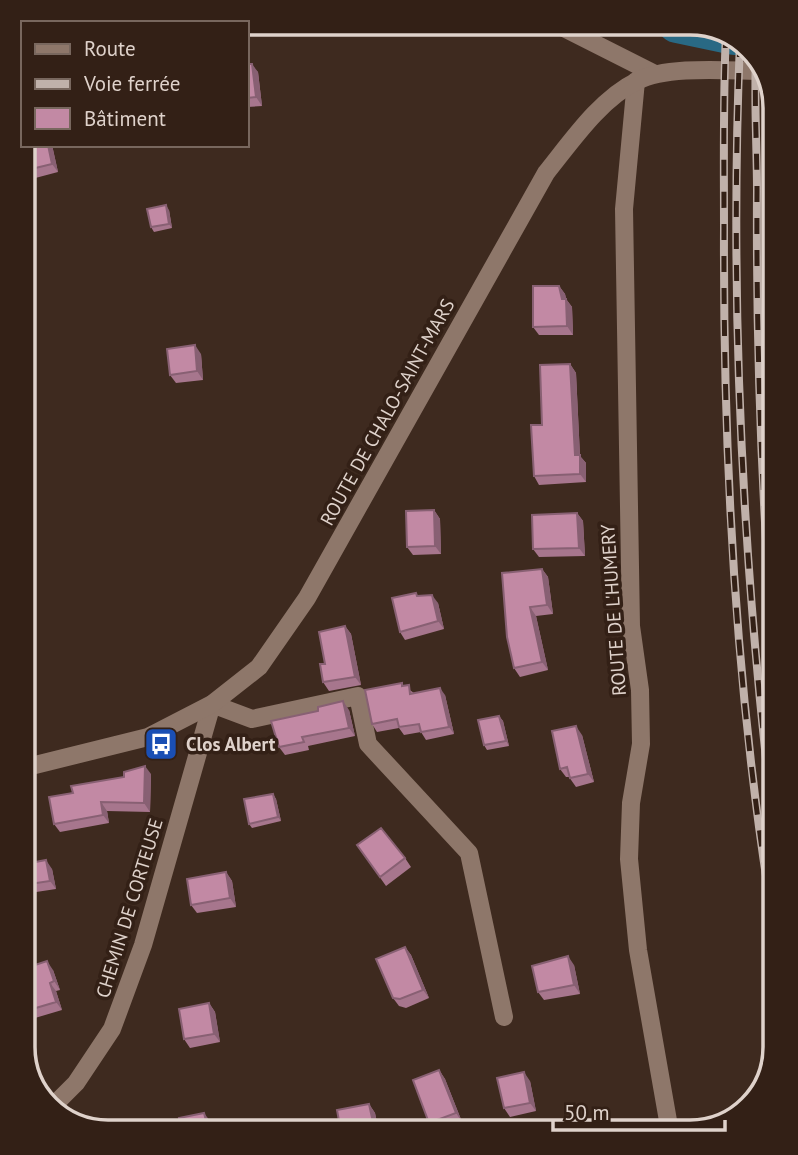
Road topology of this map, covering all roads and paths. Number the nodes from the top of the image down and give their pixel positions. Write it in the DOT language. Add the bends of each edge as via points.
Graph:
graph roads {
  1 [pos="578,35"];
  2 [pos="753,71"];
  3 [pos="655,74"];
  4 [pos="636,81"];
  5 [pos="212,704"];
  6 [pos="35,765"];
  7 [pos="504,1017"];
  8 [pos="58,1101"];
  9 [pos="668,1120"];
  1 -- 3 [label="street"];
  2 -- 3 [label="street, ROUTE DE CHALO-SAINT-MARS"];
  3 -- 4 [label="street, ROUTE DE CHALO-SAINT-MARS"];
  4 -- 5 [label="street, ROUTE DE CHALO-SAINT-MARS" via="580,131 546,173 307,597 259,667"];
  4 -- 9 [label="street, ROUTE DE L'HUMERY" via="624,209 631,626 641,730 629,859 638,950"];
  5 -- 6 [label="street, ROUTE DE CHALO-SAINT-MARS" via="148,737"];
  5 -- 7 [label="street" via="251,719 358,696 368,744 469,853"];
  5 -- 8 [label="street, CHEMIN DE CORTEUSE" via="143,945 112,1029 76,1083"];
}
